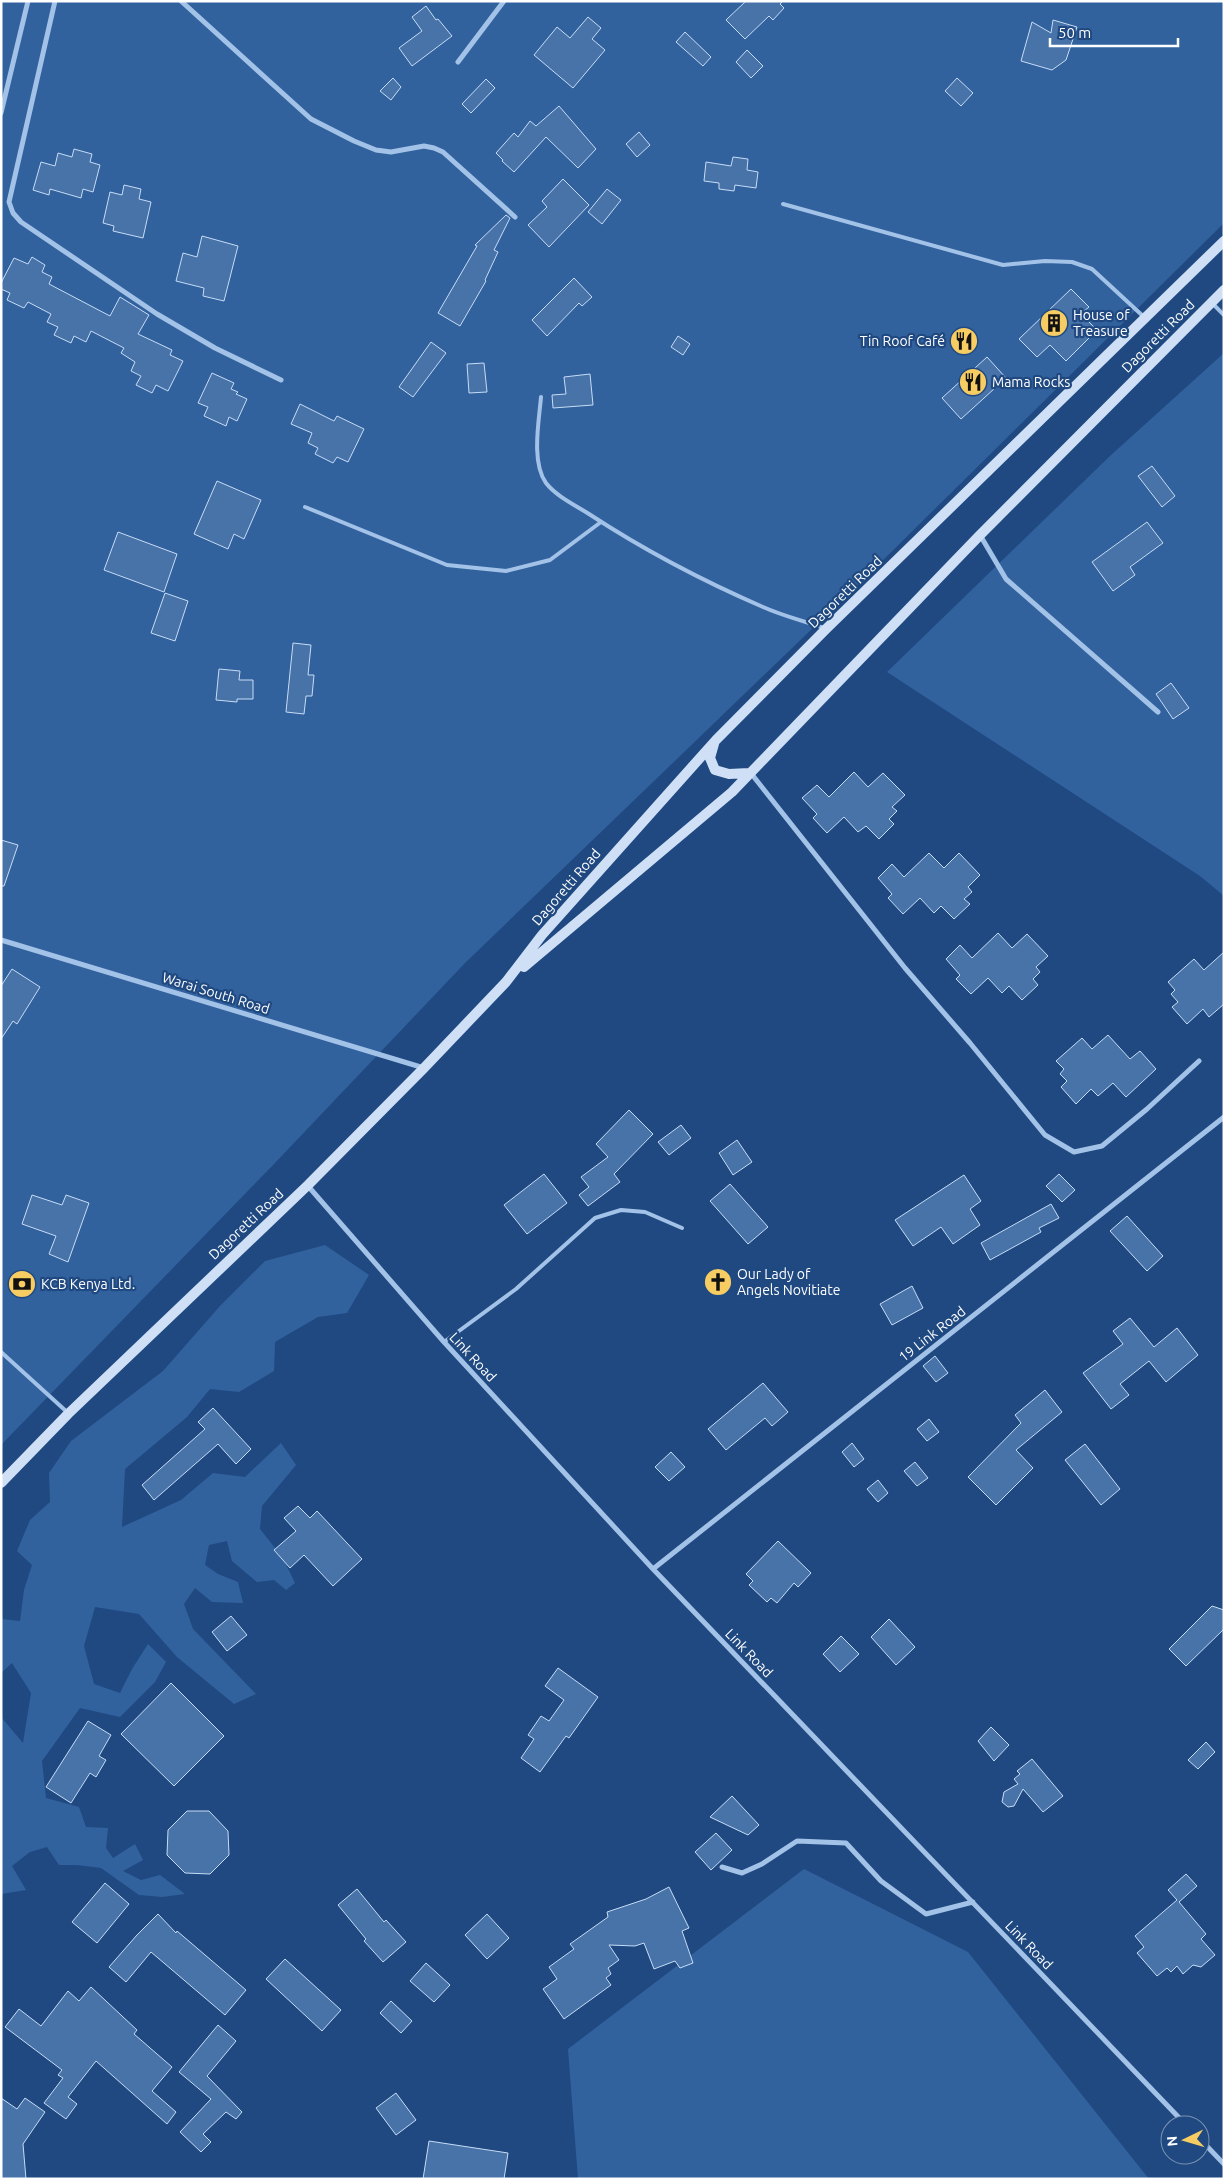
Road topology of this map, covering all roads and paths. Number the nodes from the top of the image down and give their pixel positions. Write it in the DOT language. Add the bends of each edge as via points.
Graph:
graph roads {
  1 [pos="28,1"];
  2 [pos="55,1"];
  3 [pos="181,1"];
  4 [pos="504,1"];
  5 [pos="458,62"];
  6 [pos="1,113"];
  7 [pos="783,204"];
  8 [pos="515,217"];
  9 [pos="1224,241"];
  10 [pos="1224,290"];
  11 [pos="1211,302"];
  12 [pos="1224,315"];
  13 [pos="1144,317"];
  14 [pos="281,380"];
  15 [pos="541,397"];
  16 [pos="305,508"];
  17 [pos="601,522"];
  18 [pos="980,535"];
  19 [pos="826,629"];
  20 [pos="1158,712"];
  21 [pos="716,740"];
  22 [pos="749,772"];
  23 [pos="1,940"];
  24 [pos="506,982"];
  25 [pos="1199,1061"];
  26 [pos="424,1068"];
  27 [pos="1224,1117"];
  28 [pos="308,1185"];
  29 [pos="682,1228"];
  30 [pos="444,1342"];
  31 [pos="1,1352"];
  32 [pos="68,1414"];
  33 [pos="1,1483"];
  34 [pos="653,1569"];
  35 [pos="722,1867"];
  36 [pos="973,1902"];
  37 [pos="1176,2115"];
  38 [pos="1210,2149"];
  39 [pos="1224,2164"];
  1 -- 6 [label="street"];
  2 -- 14 [label="street" via="9,202 13,213 21,222 157,314 215,348"];
  3 -- 8 [label="street" via="311,119 376,150 391,152 424,146 443,152"];
  4 -- 5 [label="street"];
  7 -- 13 [label="lane" via="1003,265 1072,262 1092,269"];
  9 -- 13 [label="main road, Dagoretti Road"];
  10 -- 11 [label="main road, Dagoretti Road"];
  11 -- 12 [label="lane"];
  11 -- 18 [label="main road, Dagoretti Road"];
  13 -- 19 [label="main road, Dagoretti Road"];
  15 -- 17 [label="lane" via="538,465 546,482"];
  16 -- 17 [label="lane" via="447,565 506,572 550,560"];
  17 -- 19 [label="lane" via="701,579 765,608"];
  18 -- 20 [label="street" via="1006,579"];
  18 -- 22 [label="main road, Dagoretti Road"];
  19 -- 21 [label="main road, Dagoretti Road"];
  21 -- 22 [label="main road" via="710,758 715,770 728,774"];
  21 -- 24 [label="main road, Dagoretti Road" via="542,935"];
  22 -- 24 [label="main road, Dagoretti Road" via="732,792"];
  22 -- 25 [label="street" via="905,968 1045,1135 1074,1152 1102,1146"];
  23 -- 26 [label="street, Warai South Road"];
  24 -- 26 [label="main road, Dagoretti Road"];
  26 -- 28 [label="main road, Dagoretti Road"];
  27 -- 34 [label="street, 19 Link Road"];
  28 -- 30 [label="street, Link Road"];
  28 -- 32 [label="main road, Dagoretti Road"];
  29 -- 30 [label="lane" via="645,1212 620,1210 595,1218 516,1289"];
  30 -- 34 [label="street, Link Road"];
  31 -- 32 [label="lane"];
  32 -- 33 [label="main road, Dagoretti Road"];
  34 -- 36 [label="street, Link Road"];
  35 -- 36 [label="street" via="742,1873 797,1841 846,1843 881,1881 926,1914"];
  36 -- 37 [label="street, Link Road"];
  38 -- 39 [label="street"];
}
